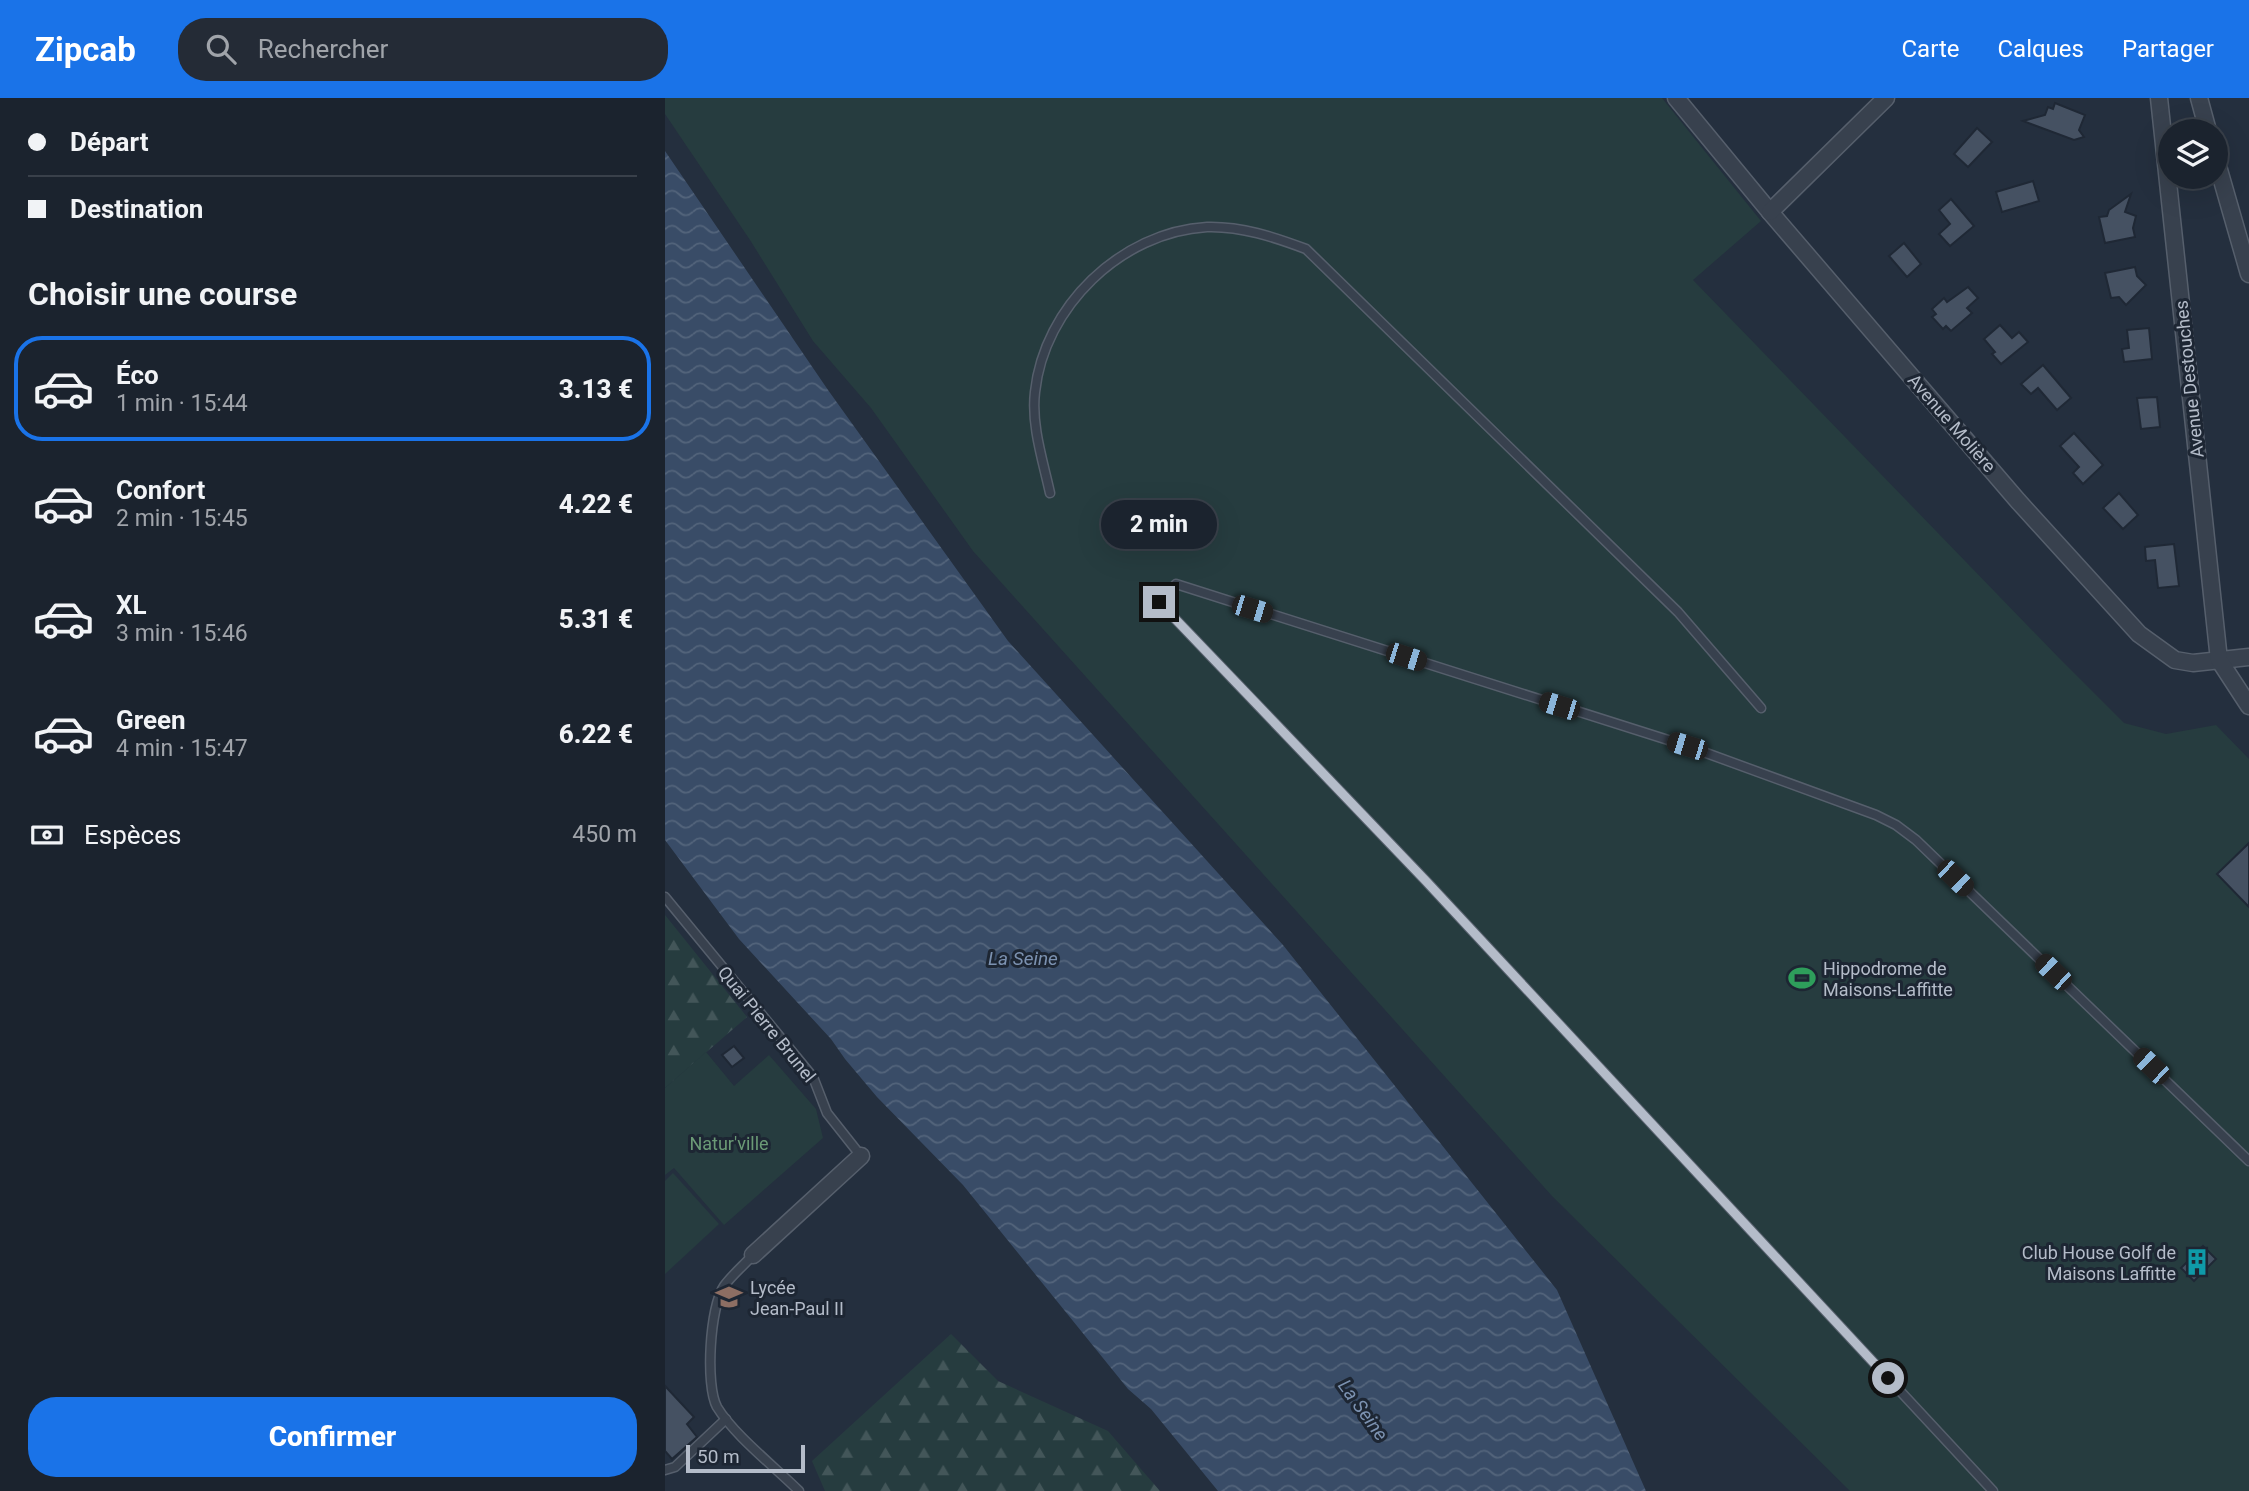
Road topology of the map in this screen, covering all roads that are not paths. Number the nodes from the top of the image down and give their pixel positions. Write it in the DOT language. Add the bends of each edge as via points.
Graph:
graph roads {
  1 [pos="1677,98"];
  2 [pos="1886,98"];
  3 [pos="2159,98"];
  4 [pos="2199,98"];
  5 [pos="2205,119"];
  6 [pos="2225,189"];
  7 [pos="1770,212"];
  8 [pos="2249,274"];
  9 [pos="1050,493"];
  10 [pos="2249,657"];
  11 [pos="2219,660"];
  12 [pos="2249,706"];
  13 [pos="1761,708"];
  14 [pos="665,897"];
  15 [pos="861,1156"];
  16 [pos="2249,1161"];
  17 [pos="753,1255"];
  18 [pos="726,1419"];
  19 [pos="665,1471"];
  20 [pos="799,1491"];
  21 [pos="1993,1491"];
  1 -- 7 [label="street, Avenue Molière"];
  2 -- 7 [label="street"];
  3 -- 11 [label="street, Avenue Destouches"];
  4 -- 5 [label="street"];
  6 -- 8 [label="street"];
  7 -- 11 [label="street, Avenue Molière" via="2139,635 2175,660"];
  9 -- 13 [label="lane" via="1034,394 1042,357 1060,318 1086,284 1120,257 1160,236 1207,227 1264,233 1306,249 1678,612"];
  10 -- 11 [label="street, Avenue Molière"];
  11 -- 12 [label="street"];
  14 -- 15 [label="lane, Quai Pierre Brunel" via="813,1077 827,1113"];
  15 -- 17 [label="street"];
  16 -- 21 [label="lane" via="1896,825 1687,746 1176,584 1159,602 1425,880"];
  17 -- 18 [label="lane" via="723,1288 716,1310 711,1387"];
  18 -- 19 [label="lane"];
  18 -- 20 [label="lane"];
}
